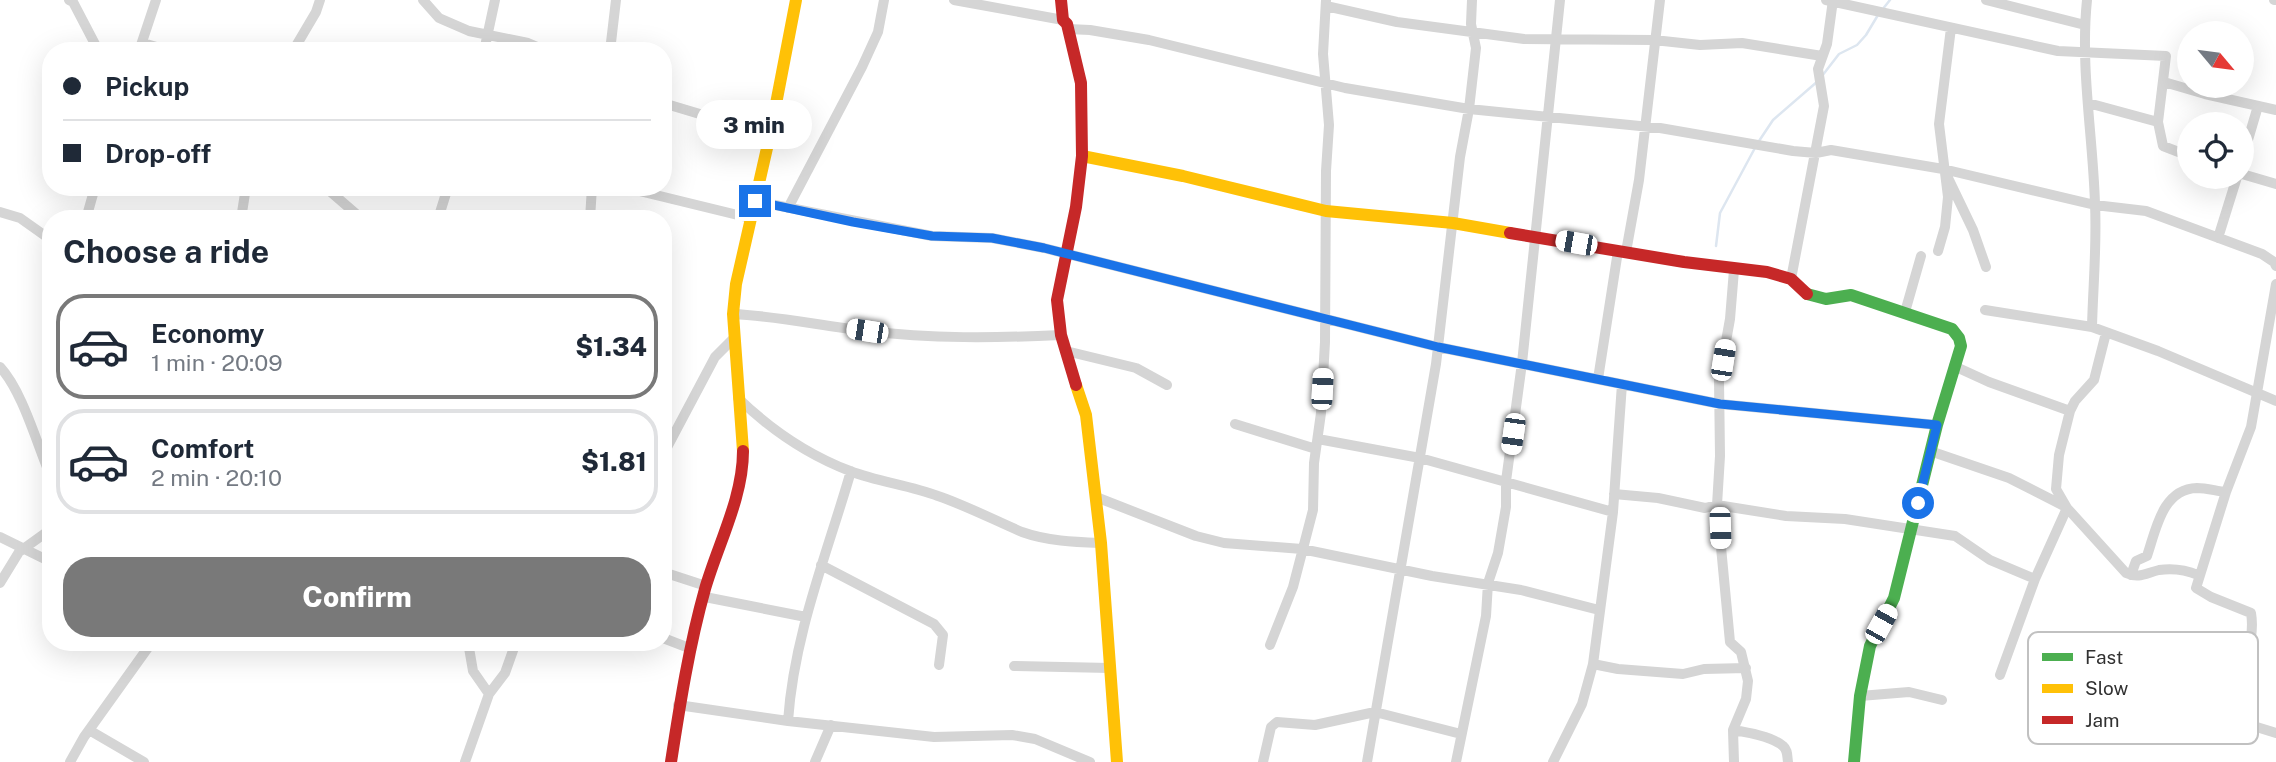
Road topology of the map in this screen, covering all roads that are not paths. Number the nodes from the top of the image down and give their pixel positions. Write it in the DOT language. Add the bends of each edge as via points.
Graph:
graph roads {
  1 [pos="69,0"];
  2 [pos="156,0"];
  3 [pos="320,0"];
  4 [pos="423,0"];
  5 [pos="495,0"];
  6 [pos="616,0"];
  7 [pos="796,0"];
  8 [pos="884,0"];
  9 [pos="954,0"];
  10 [pos="1061,0"];
  11 [pos="1472,0"];
  12 [pos="1560,0"];
  13 [pos="1660,0"];
  14 [pos="1826,0"];
  15 [pos="1833,0"];
  16 [pos="1986,0"];
  17 [pos="2087,0"];
  18 [pos="1326,3"];
  19 [pos="1065,24"];
  20 [pos="2085,25"];
  21 [pos="1951,28"];
  22 [pos="488,34"];
  23 [pos="1473,34"];
  24 [pos="1654,40"];
  25 [pos="1556,41"];
  26 [pos="94,42"];
  27 [pos="143,42"];
  28 [pos="298,42"];
  29 [pos="486,42"];
  30 [pos="524,42"];
  31 [pos="611,42"];
  32 [pos="2085,53"];
  33 [pos="1822,56"];
  34 [pos="2164,82"];
  35 [pos="1327,84"];
  36 [pos="2088,103"];
  37 [pos="672,106"];
  38 [pos="2258,106"];
  39 [pos="1469,109"];
  40 [pos="2276,110"];
  41 [pos="1548,118"];
  42 [pos="2254,120"];
  43 [pos="2158,121"];
  44 [pos="1646,127"];
  45 [pos="771,135"];
  46 [pos="2177,151"];
  47 [pos="1816,153"];
  48 [pos="1082,156"];
  49 [pos="1943,169"];
  50 [pos="2254,178"];
  51 [pos="2276,184"];
  52 [pos="2233,189"];
  53 [pos="335,196"];
  54 [pos="660,196"];
  55 [pos="755,201"];
  56 [pos="2095,205"];
  57 [pos="789,208"];
  58 [pos="352,210"];
  59 [pos="1326,211"];
  60 [pos="0,212"];
  61 [pos="750,218"];
  62 [pos="1453,223"];
  63 [pos="42,234"];
  64 [pos="1534,236"];
  65 [pos="2218,238"];
  66 [pos="1622,251"];
  67 [pos="1938,251"];
  68 [pos="1066,255"];
  69 [pos="1921,257"];
  70 [pos="2276,266"];
  71 [pos="1986,267"];
  72 [pos="1734,270"];
  73 [pos="1791,279"];
  74 [pos="2276,284"];
  75 [pos="1985,310"];
  76 [pos="1905,312"];
  77 [pos="733,314"];
  78 [pos="1325,319"];
  79 [pos="2092,327"];
  80 [pos="2106,333"];
  81 [pos="1061,335"];
  82 [pos="735,337"];
  83 [pos="1438,347"];
  84 [pos="1066,351"];
  85 [pos="1522,362"];
  86 [pos="1954,366"];
  87 [pos="0,367"];
  88 [pos="1598,379"];
  89 [pos="1622,384"];
  90 [pos="1167,385"];
  91 [pos="2256,394"];
  92 [pos="738,397"];
  93 [pos="2276,401"];
  94 [pos="1720,404"];
  95 [pos="2070,411"];
  96 [pos="1235,424"];
  97 [pos="1937,425"];
  98 [pos="672,438"];
  99 [pos="1317,444"];
  100 [pos="1930,451"];
  101 [pos="42,454"];
  102 [pos="1420,458"];
  103 [pos="851,471"];
  104 [pos="1506,481"];
  105 [pos="2226,492"];
  106 [pos="1614,494"];
  107 [pos="1096,498"];
  108 [pos="1717,506"];
  109 [pos="2067,508"];
  110 [pos="1613,512"];
  111 [pos="1912,530"];
  112 [pos="42,535"];
  113 [pos="0,537"];
  114 [pos="1101,543"];
  115 [pos="23,549"];
  116 [pos="1302,549"];
  117 [pos="42,558"];
  118 [pos="821,565"];
  119 [pos="1401,570"];
  120 [pos="2131,575"];
  121 [pos="2199,575"];
  122 [pos="672,576"];
  123 [pos="2035,579"];
  124 [pos="0,583"];
  125 [pos="1488,583"];
  126 [pos="705,591"];
  127 [pos="1599,610"];
  128 [pos="806,617"];
  129 [pos="2252,632"];
  130 [pos="672,641"];
  131 [pos="1270,645"];
  132 [pos="689,648"];
  133 [pos="146,651"];
  134 [pos="470,651"];
  135 [pos="513,651"];
  136 [pos="1593,664"];
  137 [pos="939,665"];
  138 [pos="1014,666"];
  139 [pos="1110,668"];
  140 [pos="1746,668"];
  141 [pos="2000,675"];
  142 [pos="489,694"];
  143 [pos="1860,696"];
  144 [pos="1942,699"];
  145 [pos="678,705"];
  146 [pos="1375,712"];
  147 [pos="788,720"];
  148 [pos="831,725"];
  149 [pos="2258,727"];
  150 [pos="89,730"];
  151 [pos="1733,730"];
  152 [pos="2276,733"];
  153 [pos="1461,734"];
  154 [pos="1068,758"];
  155 [pos="70,762"];
  156 [pos="144,762"];
  157 [pos="466,762"];
  158 [pos="671,762"];
  159 [pos="816,762"];
  160 [pos="1090,762"];
  161 [pos="1117,762"];
  162 [pos="1264,762"];
  163 [pos="1367,762"];
  164 [pos="1456,762"];
  165 [pos="1553,762"];
  166 [pos="1734,762"];
  167 [pos="1788,762"];
  168 [pos="1854,762"];
  1 -- 26 [label="street"];
  2 -- 27 [label="street"];
  3 -- 28 [label="street"];
  4 -- 22 [label="street" via="439,18 469,32"];
  5 -- 22 [label="street"];
  6 -- 31 [label="street"];
  7 -- 45 [label="street"];
  8 -- 57 [label="street" via="878,32"];
  9 -- 19 [label="street"];
  10 -- 19 [label="street"];
  11 -- 23 [label="street"];
  12 -- 25 [label="street"];
  13 -- 24 [label="street"];
  14 -- 15 [label="street"];
  15 -- 21 [label="street"];
  15 -- 33 [label="street"];
  16 -- 20 [label="street"];
  17 -- 20 [label="street"];
  18 -- 23 [label="street" via="1397,23"];
  18 -- 35 [label="street" via="1323,54"];
  19 -- 35 [label="street"];
  19 -- 48 [label="street" via="1081,83"];
  20 -- 32 [label="street"];
  21 -- 32 [label="street"];
  21 -- 49 [label="street" via="1939,124"];
  22 -- 29 [label="street"];
  22 -- 30 [label="street"];
  23 -- 25 [label="street"];
  23 -- 39 [label="street" via="1476,48"];
  24 -- 25 [label="street"];
  24 -- 33 [label="street" via="1742,43"];
  24 -- 44 [label="street"];
  25 -- 41 [label="street"];
  32 -- 34 [label="street" via="2166,56"];
  32 -- 36 [label="street"];
  33 -- 47 [label="street" via="1818,69 1825,106"];
  34 -- 38 [label="street"];
  34 -- 43 [label="street"];
  35 -- 39 [label="street"];
  35 -- 59 [label="street"];
  36 -- 43 [label="street"];
  36 -- 56 [label="street"];
  37 -- 45 [label="street"];
  38 -- 40 [label="street"];
  38 -- 42 [label="street"];
  39 -- 41 [label="street"];
  39 -- 62 [label="street"];
  41 -- 44 [label="street"];
  41 -- 64 [label="street"];
  43 -- 46 [label="street" via="2163,146"];
  44 -- 47 [label="street"];
  44 -- 66 [label="street"];
  45 -- 55 [label="street"];
  47 -- 49 [label="street" via="1831,150"];
  47 -- 73 [label="street"];
  48 -- 59 [label="street"];
  48 -- 68 [label="street"];
  49 -- 56 [label="street"];
  49 -- 67 [label="street" via="1948,197"];
  49 -- 71 [label="street"];
  50 -- 51 [label="street"];
  52 -- 65 [label="street"];
  53 -- 58 [label="street"];
  54 -- 61 [label="street"];
  55 -- 57 [label="street"];
  55 -- 61 [label="street"];
  56 -- 65 [label="street" via="2157,214"];
  56 -- 79 [label="street"];
  57 -- 68 [label="street" via="932,236 992,238"];
  59 -- 62 [label="street"];
  59 -- 78 [label="street"];
  60 -- 63 [label="street" via="20,218"];
  61 -- 77 [label="street"];
  62 -- 64 [label="street"];
  62 -- 83 [label="street"];
  64 -- 66 [label="street"];
  64 -- 85 [label="street"];
  65 -- 70 [label="street" via="2262,254"];
  66 -- 72 [label="street"];
  66 -- 88 [label="street"];
  68 -- 78 [label="street"];
  68 -- 81 [label="street" via="1057,300"];
  69 -- 76 [label="street"];
  72 -- 73 [label="street"];
  72 -- 94 [label="street"];
  73 -- 76 [label="street" via="1805,294 1826,299 1851,295"];
  74 -- 91 [label="street"];
  75 -- 79 [label="street"];
  76 -- 86 [label="street" via="1956,333 1961,346"];
  77 -- 81 [label="street" via="915,335"];
  77 -- 82 [label="street"];
  78 -- 83 [label="street"];
  78 -- 99 [label="street"];
  79 -- 80 [label="street"];
  80 -- 91 [label="street"];
  80 -- 95 [label="street" via="2094,380"];
  81 -- 84 [label="street"];
  82 -- 92 [label="street"];
  82 -- 98 [label="street" via="715,357"];
  83 -- 85 [label="street"];
  83 -- 102 [label="street"];
  84 -- 90 [label="street" via="1136,368"];
  84 -- 107 [label="street" via="1086,415"];
  85 -- 88 [label="street"];
  85 -- 104 [label="street"];
  86 -- 95 [label="street"];
  86 -- 97 [label="street"];
  87 -- 101 [label="street" via="9,376"];
  88 -- 89 [label="street"];
  89 -- 94 [label="street"];
  89 -- 106 [label="street"];
  91 -- 93 [label="street"];
  91 -- 105 [label="street" via="2251,427"];
  92 -- 103 [label="street" via="754,414 815,455"];
  92 -- 126 [label="street" via="743,464"];
  94 -- 97 [label="street"];
  94 -- 108 [label="street"];
  95 -- 109 [label="street" via="2056,480"];
  96 -- 99 [label="street"];
  97 -- 100 [label="street"];
  99 -- 102 [label="street"];
  99 -- 116 [label="street" via="1313,510"];
  100 -- 109 [label="street" via="2009,478"];
  100 -- 111 [label="street"];
  102 -- 104 [label="street"];
  102 -- 119 [label="street"];
  103 -- 114 [label="street" via="936,495 1024,532 1066,542"];
  103 -- 118 [label="street"];
  104 -- 110 [label="street"];
  104 -- 125 [label="street" via="1498,553"];
  105 -- 120 [label="street" via="2196,488 2176,496 2156,522 2147,556 2136,561"];
  105 -- 121 [label="street"];
  106 -- 108 [label="street"];
  106 -- 110 [label="street"];
  107 -- 114 [label="street"];
  107 -- 116 [label="street" via="1214,540"];
  108 -- 111 [label="street"];
  108 -- 140 [label="street" via="1730,642 1741,652"];
  109 -- 120 [label="street"];
  109 -- 123 [label="street"];
  110 -- 127 [label="street"];
  111 -- 123 [label="street" via="1961,539 1990,560"];
  111 -- 143 [label="street" via="1894,598 1870,646"];
  112 -- 115 [label="street"];
  113 -- 115 [label="street"];
  114 -- 139 [label="street"];
  115 -- 117 [label="street"];
  115 -- 124 [label="street"];
  116 -- 119 [label="street"];
  116 -- 131 [label="street"];
  118 -- 128 [label="street"];
  118 -- 137 [label="street" via="934,624 943,635"];
  119 -- 125 [label="street"];
  119 -- 146 [label="street"];
  120 -- 121 [label="street" via="2168,569"];
  121 -- 129 [label="street" via="2196,588 2251,613"];
  122 -- 126 [label="street"];
  123 -- 141 [label="street"];
  125 -- 127 [label="street"];
  125 -- 153 [label="street" via="1486,616"];
  126 -- 128 [label="street"];
  126 -- 132 [label="street"];
  127 -- 136 [label="street"];
  128 -- 147 [label="street"];
  130 -- 132 [label="street"];
  132 -- 145 [label="street"];
  133 -- 150 [label="street"];
  134 -- 142 [label="street" via="473,671"];
  135 -- 142 [label="street" via="505,673"];
  136 -- 140 [label="street" via="1683,674"];
  136 -- 165 [label="street" via="1582,704"];
  138 -- 139 [label="street"];
  139 -- 161 [label="street"];
  140 -- 151 [label="street" via="1746,699"];
  142 -- 157 [label="street"];
  143 -- 144 [label="street" via="1909,692"];
  143 -- 168 [label="street"];
  145 -- 147 [label="street"];
  145 -- 158 [label="street"];
  146 -- 153 [label="street"];
  146 -- 162 [label="street" via="1315,725 1277,722 1271,727"];
  146 -- 163 [label="street"];
  147 -- 148 [label="street"];
  148 -- 154 [label="street" via="934,737 1013,735 1035,739"];
  148 -- 159 [label="street"];
  149 -- 152 [label="street"];
  150 -- 155 [label="street"];
  150 -- 156 [label="street"];
  151 -- 166 [label="street"];
  151 -- 167 [label="street" via="1782,744"];
  153 -- 164 [label="street"];
  154 -- 160 [label="street"];
}
